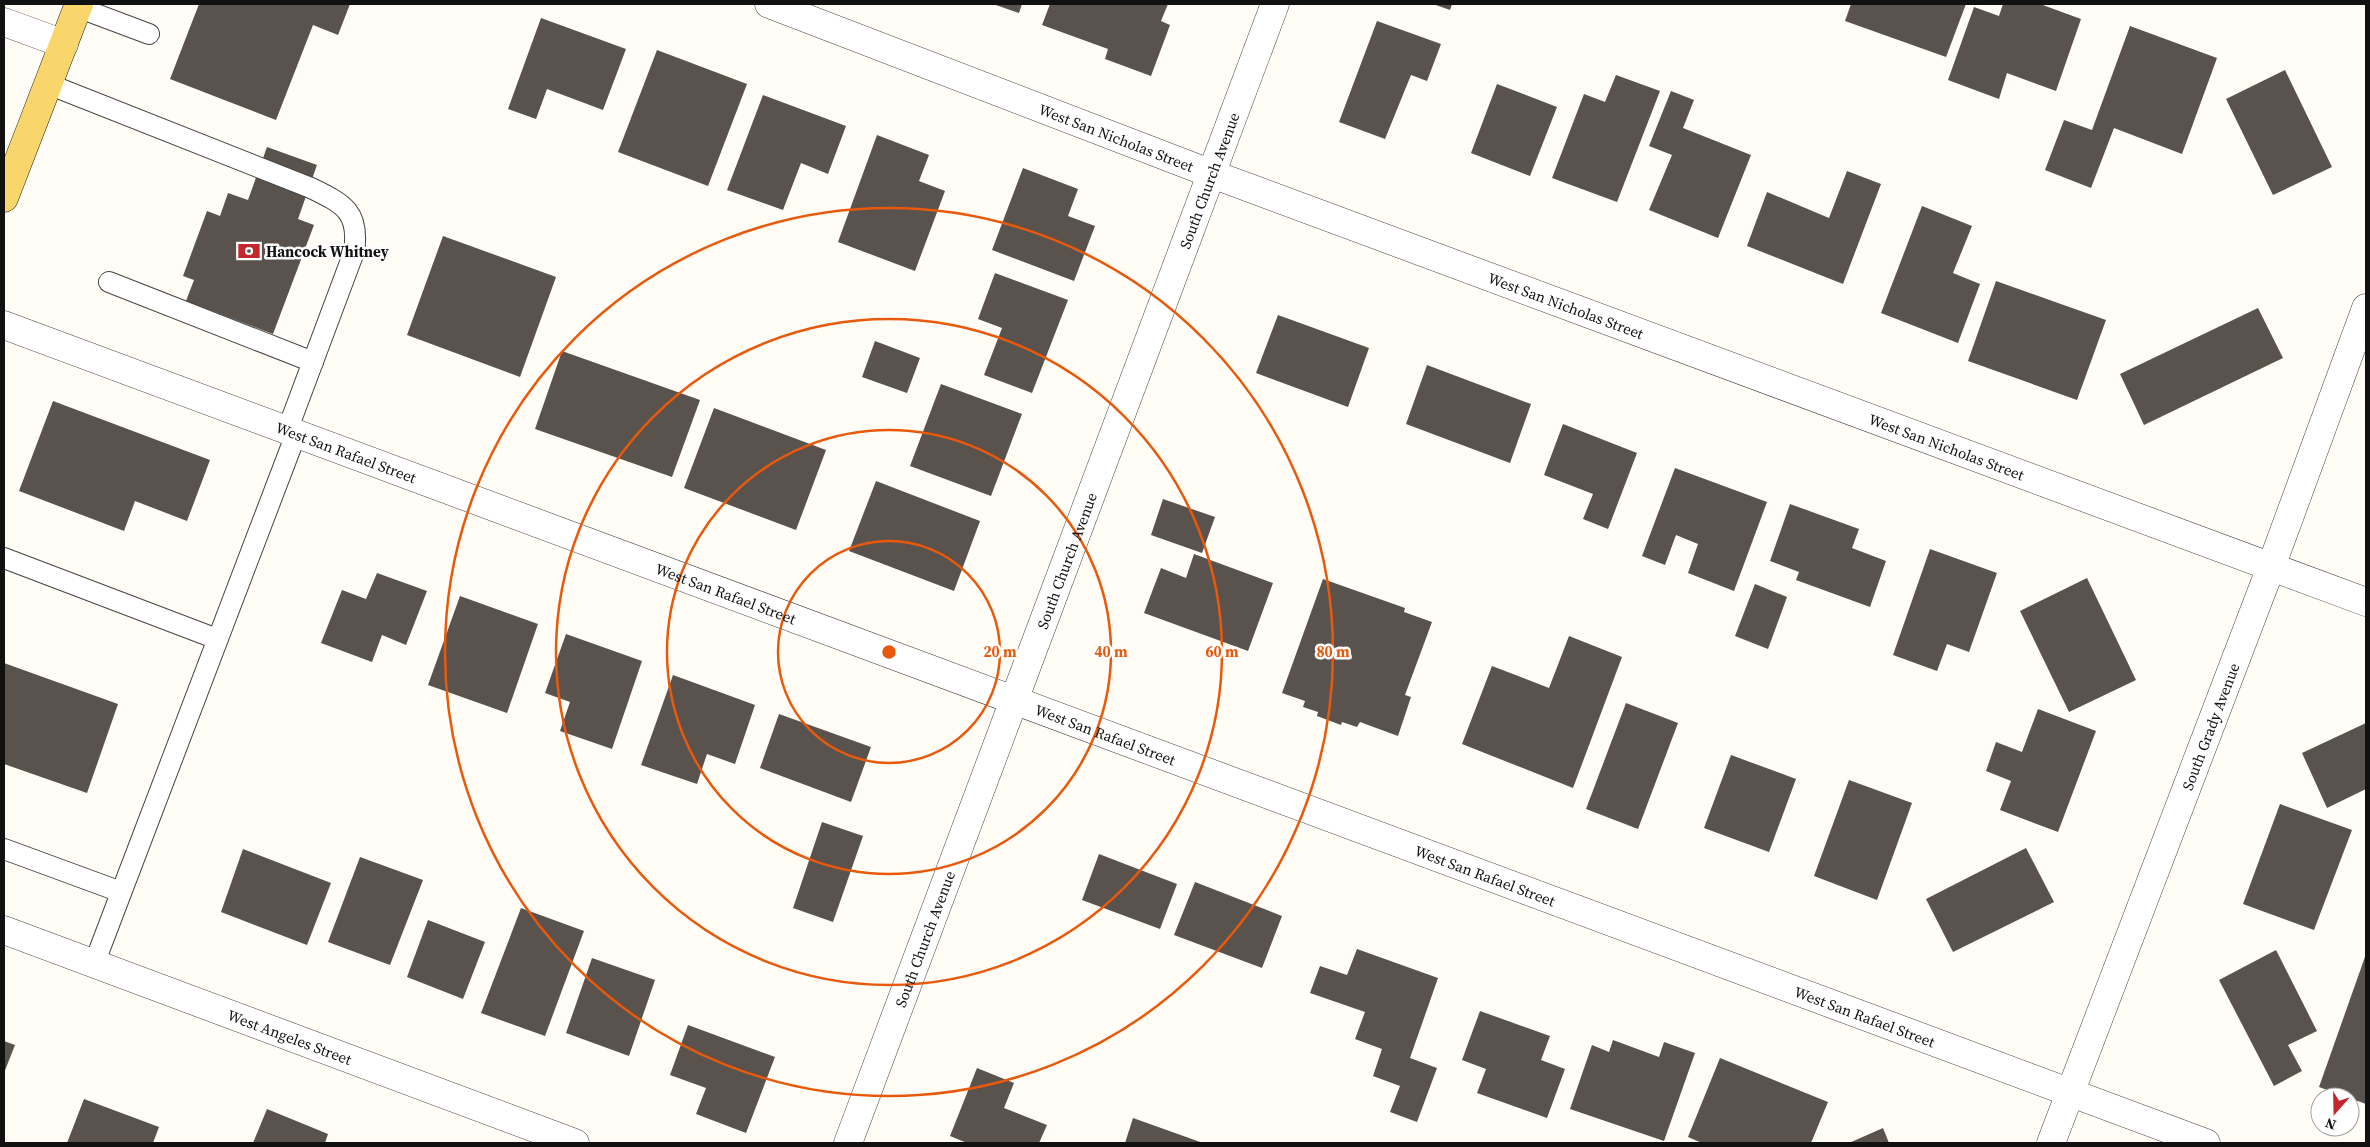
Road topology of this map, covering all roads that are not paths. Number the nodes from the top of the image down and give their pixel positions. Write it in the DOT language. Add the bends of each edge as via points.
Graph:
graph roads {
  1 [pos="770,4"];
  2 [pos="1275,4"];
  3 [pos="78,6"];
  4 [pos="4,22"];
  5 [pos="149,34"];
  6 [pos="64,44"];
  7 [pos="48,84"];
  8 [pos="1212,174"];
  9 [pos="4,198"];
  10 [pos="109,282"];
  11 [pos="2366,308"];
  12 [pos="4,325"];
  13 [pos="313,362"];
  14 [pos="292,433"];
  15 [pos="4,558"];
  16 [pos="2271,566"];
  17 [pos="2366,602"];
  18 [pos="218,639"];
  19 [pos="1014,701"];
  20 [pos="4,849"];
  21 [pos="121,892"];
  22 [pos="4,930"];
  23 [pos="94,964"];
  24 [pos="2069,1093"];
  25 [pos="574,1143"];
  26 [pos="848,1143"];
  27 [pos="2051,1143"];
  28 [pos="2206,1143"];
  1 -- 8 [label="street, West San Nicholas Street"];
  2 -- 8 [label="street, South Church Avenue"];
  3 -- 5 [label="lane"];
  3 -- 6 [label="main road"];
  4 -- 6 [label="street"];
  6 -- 7 [label="main road"];
  7 -- 9 [label="main road"];
  7 -- 13 [label="lane" via="311,188 340,203 349,212 355,222 357,236 354,252"];
  8 -- 16 [label="street, West San Nicholas Street"];
  8 -- 19 [label="street, South Church Avenue"];
  10 -- 13 [label="lane"];
  11 -- 16 [label="street, South Grady Avenue"];
  12 -- 14 [label="street, West San Rafael Street"];
  13 -- 14 [label="lane"];
  14 -- 18 [label="lane"];
  14 -- 19 [label="street, West San Rafael Street"];
  15 -- 18 [label="lane"];
  16 -- 17 [label="street, West San Nicholas Street"];
  16 -- 24 [label="street, South Grady Avenue"];
  18 -- 21 [label="lane"];
  19 -- 24 [label="street, West San Rafael Street"];
  19 -- 26 [label="street, South Church Avenue"];
  20 -- 21 [label="lane"];
  21 -- 23 [label="lane"];
  22 -- 23 [label="street, West Angeles Street"];
  23 -- 25 [label="street, West Angeles Street"];
  24 -- 27 [label="street, South Grady Avenue"];
  24 -- 28 [label="street, West San Rafael Street"];
}
